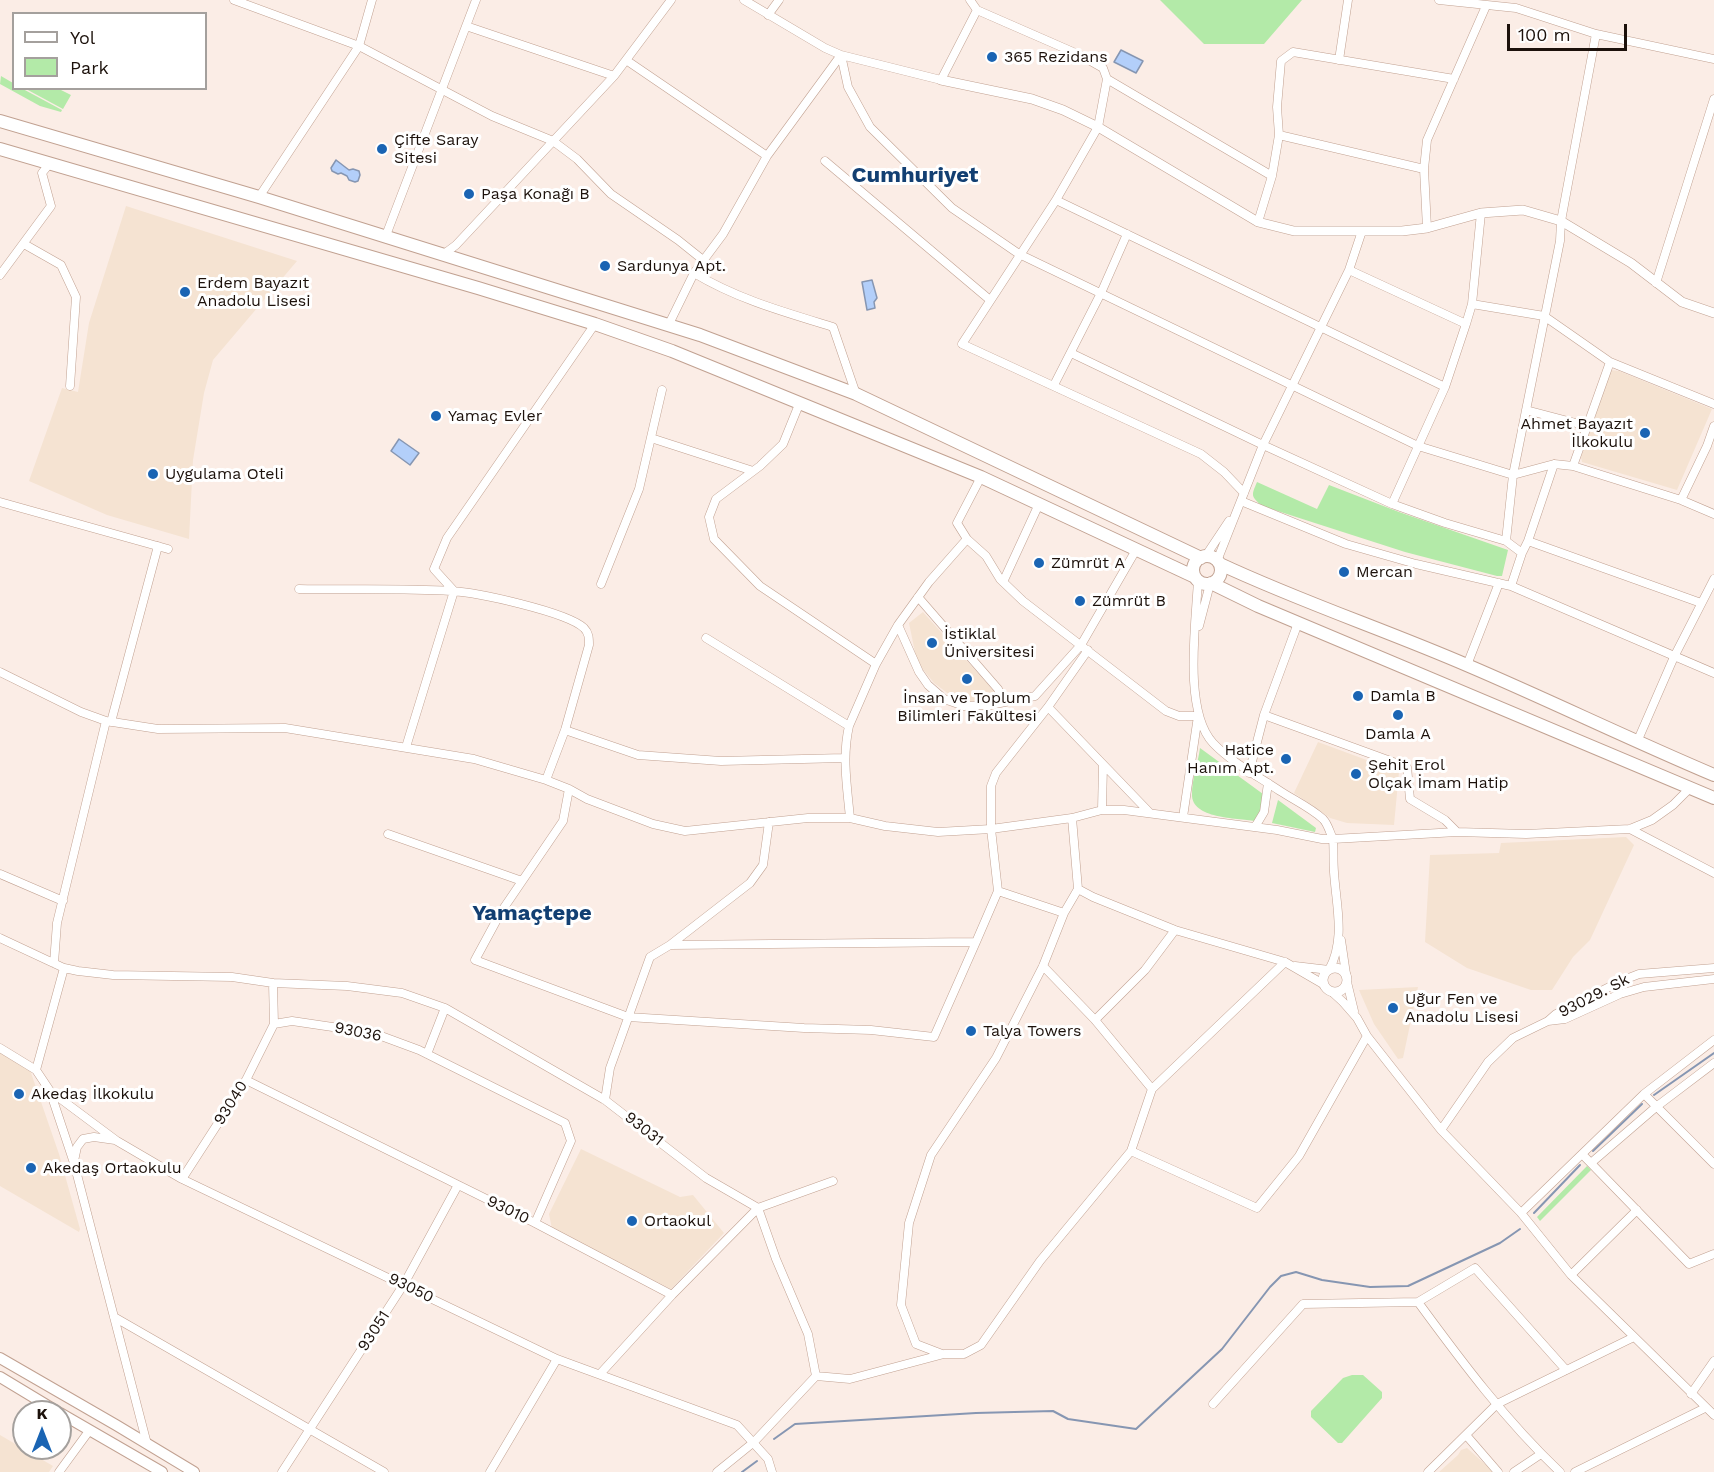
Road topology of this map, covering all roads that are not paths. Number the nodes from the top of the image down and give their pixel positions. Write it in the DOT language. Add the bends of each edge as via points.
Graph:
graph roads {
  1 [pos="234,0"];
  2 [pos="372,0"];
  3 [pos="476,0"];
  4 [pos="671,0"];
  5 [pos="744,0"];
  6 [pos="779,0"];
  7 [pos="970,0"];
  8 [pos="1348,0"];
  9 [pos="1439,0"];
  10 [pos="1516,4"];
  11 [pos="1486,6"];
  12 [pos="977,10"];
  13 [pos="768,15"];
  14 [pos="466,26"];
  15 [pos="1596,34"];
  16 [pos="359,46"];
  17 [pos="841,55"];
  18 [pos="1714,59"];
  19 [pos="626,60"];
  20 [pos="1339,60"];
  21 [pos="614,76"];
  22 [pos="1107,79"];
  23 [pos="941,80"];
  24 [pos="1454,80"];
  25 [pos="442,91"];
  26 [pos="1714,99"];
  27 [pos="0,121"];
  28 [pos="1098,127"];
  29 [pos="1280,135"];
  30 [pos="553,141"];
  31 [pos="0,149"];
  32 [pos="767,156"];
  33 [pos="825,161"];
  34 [pos="50,163"];
  35 [pos="1424,169"];
  36 [pos="1272,176"];
  37 [pos="259,197"];
  38 [pos="1056,200"];
  39 [pos="1481,213"];
  40 [pos="1561,221"];
  41 [pos="1258,222"];
  42 [pos="1427,228"];
  43 [pos="1362,231"];
  44 [pos="1127,234"];
  45 [pos="385,238"];
  46 [pos="24,244"];
  47 [pos="444,254"];
  48 [pos="1019,254"];
  49 [pos="703,260"];
  50 [pos="1349,270"];
  51 [pos="694,273"];
  52 [pos="0,275"];
  53 [pos="1656,283"];
  54 [pos="1101,293"];
  55 [pos="990,300"];
  56 [pos="1472,304"];
  57 [pos="1714,314"];
  58 [pos="1544,316"];
  59 [pos="595,324"];
  60 [pos="669,324"];
  61 [pos="1466,324"];
  62 [pos="1322,327"];
  63 [pos="1071,353"];
  64 [pos="1610,362"];
  65 [pos="1054,385"];
  66 [pos="70,386"];
  67 [pos="1293,387"];
  68 [pos="1445,387"];
  69 [pos="662,390"];
  70 [pos="856,394"];
  71 [pos="800,402"];
  72 [pos="1714,404"];
  73 [pos="1526,410"];
  74 [pos="1587,426"];
  75 [pos="1714,426"];
  76 [pos="651,438"];
  77 [pos="1263,445"];
  78 [pos="1418,446"];
  79 [pos="1710,448"];
  80 [pos="1554,464"];
  81 [pos="1573,466"];
  82 [pos="753,471"];
  83 [pos="1513,475"];
  84 [pos="981,477"];
  85 [pos="1243,497"];
  86 [pos="1681,500"];
  87 [pos="0,502"];
  88 [pos="1039,504"];
  89 [pos="1392,504"];
  90 [pos="1237,510"];
  91 [pos="1714,514"];
  92 [pos="967,539"];
  93 [pos="1506,541"];
  94 [pos="1528,542"];
  95 [pos="158,546"];
  96 [pos="168,549"];
  97 [pos="1136,550"];
  98 [pos="1522,553"];
  99 [pos="1211,560"];
  100 [pos="1714,579"];
  101 [pos="1204,581"];
  102 [pos="1004,582"];
  103 [pos="1499,583"];
  104 [pos="601,584"];
  105 [pos="1511,586"];
  106 [pos="299,589"];
  107 [pos="454,591"];
  108 [pos="1710,592"];
  109 [pos="918,597"];
  110 [pos="1701,603"];
  111 [pos="1298,623"];
  112 [pos="898,625"];
  113 [pos="706,638"];
  114 [pos="1084,648"];
  115 [pos="1674,657"];
  116 [pos="876,664"];
  117 [pos="1467,665"];
  118 [pos="0,672"];
  119 [pos="1714,673"];
  120 [pos="1004,702"];
  121 [pos="1048,706"];
  122 [pos="1264,715"];
  123 [pos="1198,716"];
  124 [pos="108,721"];
  125 [pos="849,726"];
  126 [pos="565,730"];
  127 [pos="1636,742"];
  128 [pos="406,747"];
  129 [pos="844,758"];
  130 [pos="1103,765"];
  131 [pos="1249,772"];
  132 [pos="1714,775"];
  133 [pos="546,780"];
  134 [pos="1268,783"];
  135 [pos="1690,788"];
  136 [pos="569,789"];
  137 [pos="1714,798"];
  138 [pos="1102,810"];
  139 [pos="1150,813"];
  140 [pos="1183,817"];
  141 [pos="850,818"];
  142 [pos="1072,818"];
  143 [pos="769,822"];
  144 [pos="1255,827"];
  145 [pos="991,829"];
  146 [pos="1630,829"];
  147 [pos="1457,832"];
  148 [pos="388,834"];
  149 [pos="1334,839"];
  150 [pos="1714,873"];
  151 [pos="0,874"];
  152 [pos="522,881"];
  153 [pos="1078,889"];
  154 [pos="999,891"];
  155 [pos="63,901"];
  156 [pos="1064,913"];
  157 [pos="1339,927"];
  158 [pos="1175,930"];
  159 [pos="0,938"];
  160 [pos="976,942"];
  161 [pos="670,945"];
  162 [pos="1285,962"];
  163 [pos="54,963"];
  164 [pos="1043,966"];
  165 [pos="1295,966"];
  166 [pos="64,968"];
  167 [pos="1710,969"];
  168 [pos="1329,970"];
  169 [pos="1631,977"];
  170 [pos="1347,978"];
  171 [pos="1710,980"];
  172 [pos="273,983"];
  173 [pos="1323,984"];
  174 [pos="1635,990"];
  175 [pos="1332,992"];
  176 [pos="445,1008"];
  177 [pos="628,1017"];
  178 [pos="1357,1018"];
  179 [pos="1095,1020"];
  180 [pos="1548,1021"];
  181 [pos="274,1024"];
  182 [pos="1367,1036"];
  183 [pos="1714,1040"];
  184 [pos="0,1048"];
  185 [pos="427,1053"];
  186 [pos="1714,1062"];
  187 [pos="36,1070"];
  188 [pos="246,1080"];
  189 [pos="1152,1089"];
  190 [pos="50,1091"];
  191 [pos="1644,1094"];
  192 [pos="605,1100"];
  193 [pos="1656,1107"];
  194 [pos="1441,1130"];
  195 [pos="117,1141"];
  196 [pos="1131,1151"];
  197 [pos="1582,1154"];
  198 [pos="1591,1162"];
  199 [pos="74,1163"];
  200 [pos="1714,1164"];
  201 [pos="182,1179"];
  202 [pos="833,1181"];
  203 [pos="458,1185"];
  204 [pos="758,1208"];
  205 [pos="1637,1210"];
  206 [pos="1521,1213"];
  207 [pos="535,1223"];
  208 [pos="1714,1254"];
  209 [pos="1571,1275"];
  210 [pos="404,1284"];
  211 [pos="672,1295"];
  212 [pos="1418,1302"];
  213 [pos="114,1317"];
  214 [pos="1634,1337"];
  215 [pos="944,1354"];
  216 [pos="0,1358"];
  217 [pos="557,1359"];
  218 [pos="1714,1361"];
  219 [pos="1566,1370"];
  220 [pos="600,1374"];
  221 [pos="816,1376"];
  222 [pos="0,1377"];
  223 [pos="1691,1394"];
  224 [pos="38,1400"];
  225 [pos="1213,1404"];
  226 [pos="1497,1404"];
  227 [pos="1705,1408"];
  228 [pos="1714,1415"];
  229 [pos="72,1421"];
  230 [pos="310,1429"];
  231 [pos="89,1431"];
  232 [pos="1466,1435"];
  233 [pos="754,1442"];
  234 [pos="147,1444"];
  235 [pos="1541,1454"];
  236 [pos="158,1471"];
  237 [pos="59,1472"];
  238 [pos="194,1472"];
  239 [pos="282,1472"];
  240 [pos="384,1472"];
  241 [pos="490,1472"];
  242 [pos="717,1472"];
  243 [pos="772,1472"];
  244 [pos="1428,1472"];
  245 [pos="1498,1472"];
  246 [pos="1514,1472"];
  247 [pos="1560,1472"];
  248 [pos="1575,1472"];
  1 -- 16 [label="street"];
  2 -- 16 [label="street"];
  3 -- 14 [label="street"];
  4 -- 19 [label="street"];
  5 -- 13 [label="street"];
  6 -- 13 [label="street"];
  7 -- 12 [label="street"];
  8 -- 20 [label="street"];
  9 -- 11 [label="street"];
  10 -- 11 [label="street"];
  10 -- 15 [label="street"];
  11 -- 24 [label="street"];
  12 -- 22 [label="street" via="1080,55 1103,68"];
  12 -- 23 [label="street"];
  13 -- 17 [label="street"];
  14 -- 21 [label="street"];
  14 -- 25 [label="street"];
  15 -- 18 [label="street"];
  15 -- 40 [label="street"];
  16 -- 25 [label="street"];
  16 -- 37 [label="street"];
  17 -- 23 [label="street"];
  17 -- 32 [label="street"];
  17 -- 48 [label="street" via="848,87 870,127 952,208"];
  19 -- 21 [label="street"];
  19 -- 32 [label="street"];
  20 -- 24 [label="street"];
  20 -- 29 [label="street" via="1293,52 1281,61 1277,107"];
  21 -- 30 [label="street"];
  22 -- 28 [label="street"];
  22 -- 36 [label="street"];
  23 -- 28 [label="street" via="1032,99"];
  24 -- 35 [label="street" via="1427,140"];
  25 -- 30 [label="street"];
  25 -- 45 [label="street"];
  26 -- 53 [label="street"];
  27 -- 37 [label="main road"];
  28 -- 38 [label="street"];
  28 -- 41 [label="street"];
  29 -- 35 [label="street"];
  29 -- 36 [label="street"];
  30 -- 47 [label="street"];
  30 -- 49 [label="street" via="611,194"];
  31 -- 34 [label="main road"];
  32 -- 49 [label="street" via="723,234"];
  33 -- 55 [label="street"];
  34 -- 46 [label="street" via="42,173 51,207"];
  34 -- 59 [label="main road"];
  35 -- 42 [label="street"];
  36 -- 41 [label="street"];
  37 -- 45 [label="main road"];
  38 -- 44 [label="street"];
  38 -- 48 [label="street"];
  39 -- 40 [label="street" via="1523,210"];
  39 -- 42 [label="street"];
  39 -- 56 [label="street"];
  40 -- 53 [label="street" via="1631,263"];
  40 -- 58 [label="street"];
  41 -- 43 [label="street" via="1293,231"];
  42 -- 43 [label="street"];
  43 -- 50 [label="street"];
  44 -- 54 [label="street"];
  44 -- 62 [label="street"];
  45 -- 47 [label="main road"];
  46 -- 52 [label="street"];
  46 -- 66 [label="street" via="60,265 76,297"];
  47 -- 60 [label="main road"];
  48 -- 54 [label="street"];
  48 -- 55 [label="street"];
  49 -- 51 [label="street"];
  50 -- 61 [label="street"];
  50 -- 62 [label="street"];
  51 -- 60 [label="street"];
  51 -- 70 [label="street" via="745,299 833,327"];
  53 -- 57 [label="street" via="1682,302"];
  54 -- 63 [label="street"];
  54 -- 67 [label="street"];
  55 -- 65 [label="street" via="962,344"];
  56 -- 58 [label="street"];
  56 -- 61 [label="street"];
  58 -- 64 [label="street"];
  58 -- 73 [label="street"];
  59 -- 71 [label="main road"];
  59 -- 107 [label="street" via="447,538 434,569"];
  60 -- 70 [label="main road"];
  61 -- 68 [label="street"];
  62 -- 67 [label="street"];
  62 -- 68 [label="street"];
  63 -- 65 [label="street"];
  63 -- 77 [label="street"];
  64 -- 72 [label="street"];
  64 -- 74 [label="street"];
  65 -- 85 [label="street" via="1200,454 1224,472"];
  67 -- 77 [label="street"];
  67 -- 78 [label="street"];
  68 -- 78 [label="street"];
  69 -- 76 [label="street"];
  70 -- 99 [label="main road"];
  71 -- 82 [label="street" via="783,444"];
  71 -- 84 [label="main road"];
  73 -- 74 [label="street"];
  73 -- 83 [label="street"];
  74 -- 81 [label="street"];
  75 -- 79 [label="street"];
  76 -- 82 [label="street"];
  76 -- 104 [label="street" via="639,489"];
  77 -- 85 [label="street"];
  77 -- 89 [label="street"];
  78 -- 83 [label="street"];
  78 -- 89 [label="street"];
  79 -- 86 [label="street"];
  80 -- 81 [label="street"];
  80 -- 83 [label="street"];
  80 -- 94 [label="street"];
  81 -- 86 [label="street"];
  82 -- 116 [label="street" via="716,499 709,517 714,538 760,586"];
  83 -- 93 [label="street"];
  84 -- 88 [label="main road"];
  84 -- 92 [label="street" via="957,523"];
  85 -- 90 [label="street"];
  85 -- 103 [label="street" via="1346,544"];
  86 -- 91 [label="street"];
  87 -- 95 [label="street"];
  88 -- 97 [label="main road"];
  88 -- 102 [label="street"];
  89 -- 93 [label="street"];
  90 -- 99 [label="street"];
  90 -- 99 [label="street"];
  92 -- 102 [label="street" via="986,556"];
  92 -- 109 [label="street"];
  93 -- 98 [label="street"];
  94 -- 98 [label="street"];
  94 -- 110 [label="street"];
  95 -- 96 [label="street"];
  95 -- 124 [label="street"];
  97 -- 101 [label="main road"];
  97 -- 114 [label="street"];
  98 -- 105 [label="street"];
  99 -- 101 [label="main road" via="1194,568"];
  99 -- 101 [label="main road" via="1221,573 1216,581"];
  99 -- 117 [label="main road"];
  100 -- 108 [label="street"];
  101 -- 111 [label="main road"];
  101 -- 123 [label="street" via="1193,662"];
  102 -- 114 [label="street"];
  103 -- 105 [label="street"];
  103 -- 117 [label="street"];
  105 -- 115 [label="street"];
  106 -- 107 [label="street"];
  107 -- 126 [label="street" via="542,609 583,627 589,645"];
  107 -- 128 [label="street"];
  108 -- 110 [label="street"];
  109 -- 112 [label="street"];
  109 -- 120 [label="street" via="998,689"];
  110 -- 115 [label="street"];
  111 -- 122 [label="street"];
  111 -- 135 [label="main road"];
  112 -- 116 [label="street"];
  112 -- 120 [label="street" via="919,672 944,699 964,706"];
  113 -- 125 [label="street"];
  114 -- 120 [label="street" via="1035,696"];
  114 -- 121 [label="street"];
  114 -- 123 [label="street" via="1166,711"];
  115 -- 119 [label="street"];
  115 -- 127 [label="street"];
  116 -- 125 [label="street"];
  117 -- 127 [label="main road"];
  118 -- 124 [label="street"];
  121 -- 130 [label="street"];
  121 -- 145 [label="street" via="996,773 991,786"];
  122 -- 131 [label="street"];
  122 -- 147 [label="street" via="1407,767 1410,799"];
  123 -- 131 [label="street" via="1212,742"];
  123 -- 140 [label="street"];
  124 -- 128 [label="street" via="158,729 285,728"];
  124 -- 155 [label="street"];
  125 -- 129 [label="street"];
  126 -- 129 [label="street" via="638,755 721,761"];
  126 -- 133 [label="street"];
  127 -- 132 [label="main road"];
  128 -- 133 [label="street" via="474,759"];
  129 -- 141 [label="street"];
  130 -- 138 [label="street"];
  130 -- 139 [label="street"];
  131 -- 134 [label="street"];
  133 -- 136 [label="street"];
  134 -- 144 [label="street" via="1264,812"];
  134 -- 149 [label="street" via="1324,820"];
  135 -- 137 [label="main road"];
  135 -- 146 [label="street" via="1652,820"];
  136 -- 143 [label="street" via="653,824 685,831"];
  136 -- 152 [label="street" via="563,821"];
  138 -- 139 [label="street"];
  138 -- 142 [label="street"];
  139 -- 140 [label="street"];
  140 -- 144 [label="street"];
  141 -- 143 [label="street"];
  141 -- 145 [label="street" via="938,832"];
  142 -- 145 [label="street"];
  142 -- 153 [label="street"];
  143 -- 161 [label="street" via="763,865 750,883"];
  144 -- 149 [label="street"];
  145 -- 154 [label="street"];
  146 -- 147 [label="street" via="1526,834"];
  146 -- 150 [label="street"];
  147 -- 149 [label="street"];
  148 -- 152 [label="street"];
  149 -- 157 [label="street"];
  151 -- 155 [label="street"];
  152 -- 177 [label="street" via="475,960"];
  153 -- 156 [label="street"];
  153 -- 158 [label="street"];
  154 -- 156 [label="street"];
  154 -- 160 [label="street"];
  155 -- 163 [label="street"];
  156 -- 164 [label="street"];
  157 -- 168 [label="street"];
  157 -- 170 [label="street"];
  158 -- 162 [label="street"];
  158 -- 179 [label="street" via="1145,970"];
  159 -- 163 [label="street"];
  160 -- 161 [label="street"];
  160 -- 177 [label="street" via="934,1037"];
  161 -- 177 [label="street" via="650,957"];
  162 -- 165 [label="street"];
  162 -- 189 [label="street"];
  163 -- 166 [label="street"];
  164 -- 179 [label="street"];
  164 -- 215 [label="street" via="996,1058 931,1155 909,1223 901,1305 916,1344"];
  165 -- 168 [label="street"];
  165 -- 173 [label="street"];
  166 -- 172 [label="street" via="113,975 232,977"];
  166 -- 187 [label="street"];
  167 -- 169 [label="street, 93029. Sk"];
  167 -- 171 [label="street"];
  168 -- 170 [label="street" via="1340,969"];
  168 -- 173 [label="street"];
  169 -- 174 [label="street"];
  169 -- 180 [label="street, 93029. Sk"];
  170 -- 175 [label="street" via="1343,989"];
  170 -- 178 [label="street"];
  171 -- 174 [label="street, 93029. Sk"];
  172 -- 176 [label="street, 93031" via="402,993"];
  172 -- 181 [label="street"];
  173 -- 175 [label="street"];
  174 -- 180 [label="street, 93029. Sk" via="1565,1019"];
  175 -- 178 [label="street"];
  176 -- 185 [label="street"];
  176 -- 192 [label="street, 93031"];
  177 -- 192 [label="street" via="610,1068"];
  178 -- 182 [label="street"];
  179 -- 189 [label="street"];
  180 -- 194 [label="street, 93029. Sk" via="1513,1038 1488,1062"];
  181 -- 185 [label="street, 93036" via="292,1021 373,1033"];
  181 -- 188 [label="street, 93040"];
  182 -- 194 [label="street"];
  182 -- 196 [label="street" via="1299,1156 1257,1208"];
  183 -- 191 [label="street"];
  184 -- 187 [label="street"];
  185 -- 207 [label="street, 93036" via="565,1123 571,1141"];
  186 -- 193 [label="street"];
  187 -- 190 [label="street"];
  188 -- 201 [label="street, 93040"];
  188 -- 203 [label="street, 93010"];
  189 -- 196 [label="street"];
  190 -- 195 [label="street, 93050"];
  190 -- 199 [label="street"];
  191 -- 193 [label="street"];
  191 -- 197 [label="street"];
  192 -- 204 [label="street, 93031" via="706,1178"];
  193 -- 198 [label="street"];
  193 -- 200 [label="street"];
  194 -- 206 [label="street"];
  195 -- 199 [label="street" via="83,1139"];
  195 -- 201 [label="street, 93050"];
  196 -- 215 [label="street" via="1040,1261 981,1345 964,1354"];
  197 -- 198 [label="street"];
  197 -- 206 [label="street"];
  198 -- 205 [label="street"];
  199 -- 213 [label="street"];
  201 -- 210 [label="street, 93050"];
  202 -- 204 [label="street"];
  203 -- 207 [label="street, 93010"];
  203 -- 210 [label="street, 93051"];
  204 -- 211 [label="street"];
  204 -- 221 [label="street" via="808,1334"];
  205 -- 208 [label="street" via="1689,1264"];
  205 -- 209 [label="street"];
  206 -- 209 [label="street"];
  207 -- 211 [label="street, 93010"];
  209 -- 214 [label="street"];
  210 -- 217 [label="street, 93050"];
  210 -- 230 [label="street, 93051"];
  211 -- 220 [label="street"];
  212 -- 219 [label="street" via="1475,1268"];
  212 -- 225 [label="street" via="1304,1304"];
  212 -- 226 [label="street"];
  213 -- 230 [label="street"];
  213 -- 234 [label="street"];
  214 -- 219 [label="street"];
  214 -- 223 [label="street"];
  215 -- 221 [label="street" via="850,1379"];
  216 -- 234 [label="main road"];
  217 -- 220 [label="street, 93050"];
  217 -- 241 [label="street"];
  218 -- 223 [label="street"];
  219 -- 226 [label="street"];
  220 -- 233 [label="street, 93050" via="737,1425"];
  221 -- 233 [label="street"];
  222 -- 224 [label="main road"];
  223 -- 227 [label="street"];
  226 -- 232 [label="street"];
  226 -- 235 [label="street"];
  227 -- 228 [label="street"];
  227 -- 248 [label="street"];
  229 -- 231 [label="main road"];
  230 -- 239 [label="street, 93051"];
  230 -- 240 [label="street"];
  231 -- 236 [label="main road"];
  231 -- 237 [label="street"];
  232 -- 244 [label="street"];
  232 -- 245 [label="street"];
  233 -- 242 [label="street"];
  233 -- 243 [label="street, 93050" via="768,1459"];
  234 -- 238 [label="main road"];
  235 -- 246 [label="street"];
  235 -- 247 [label="street"];
}
